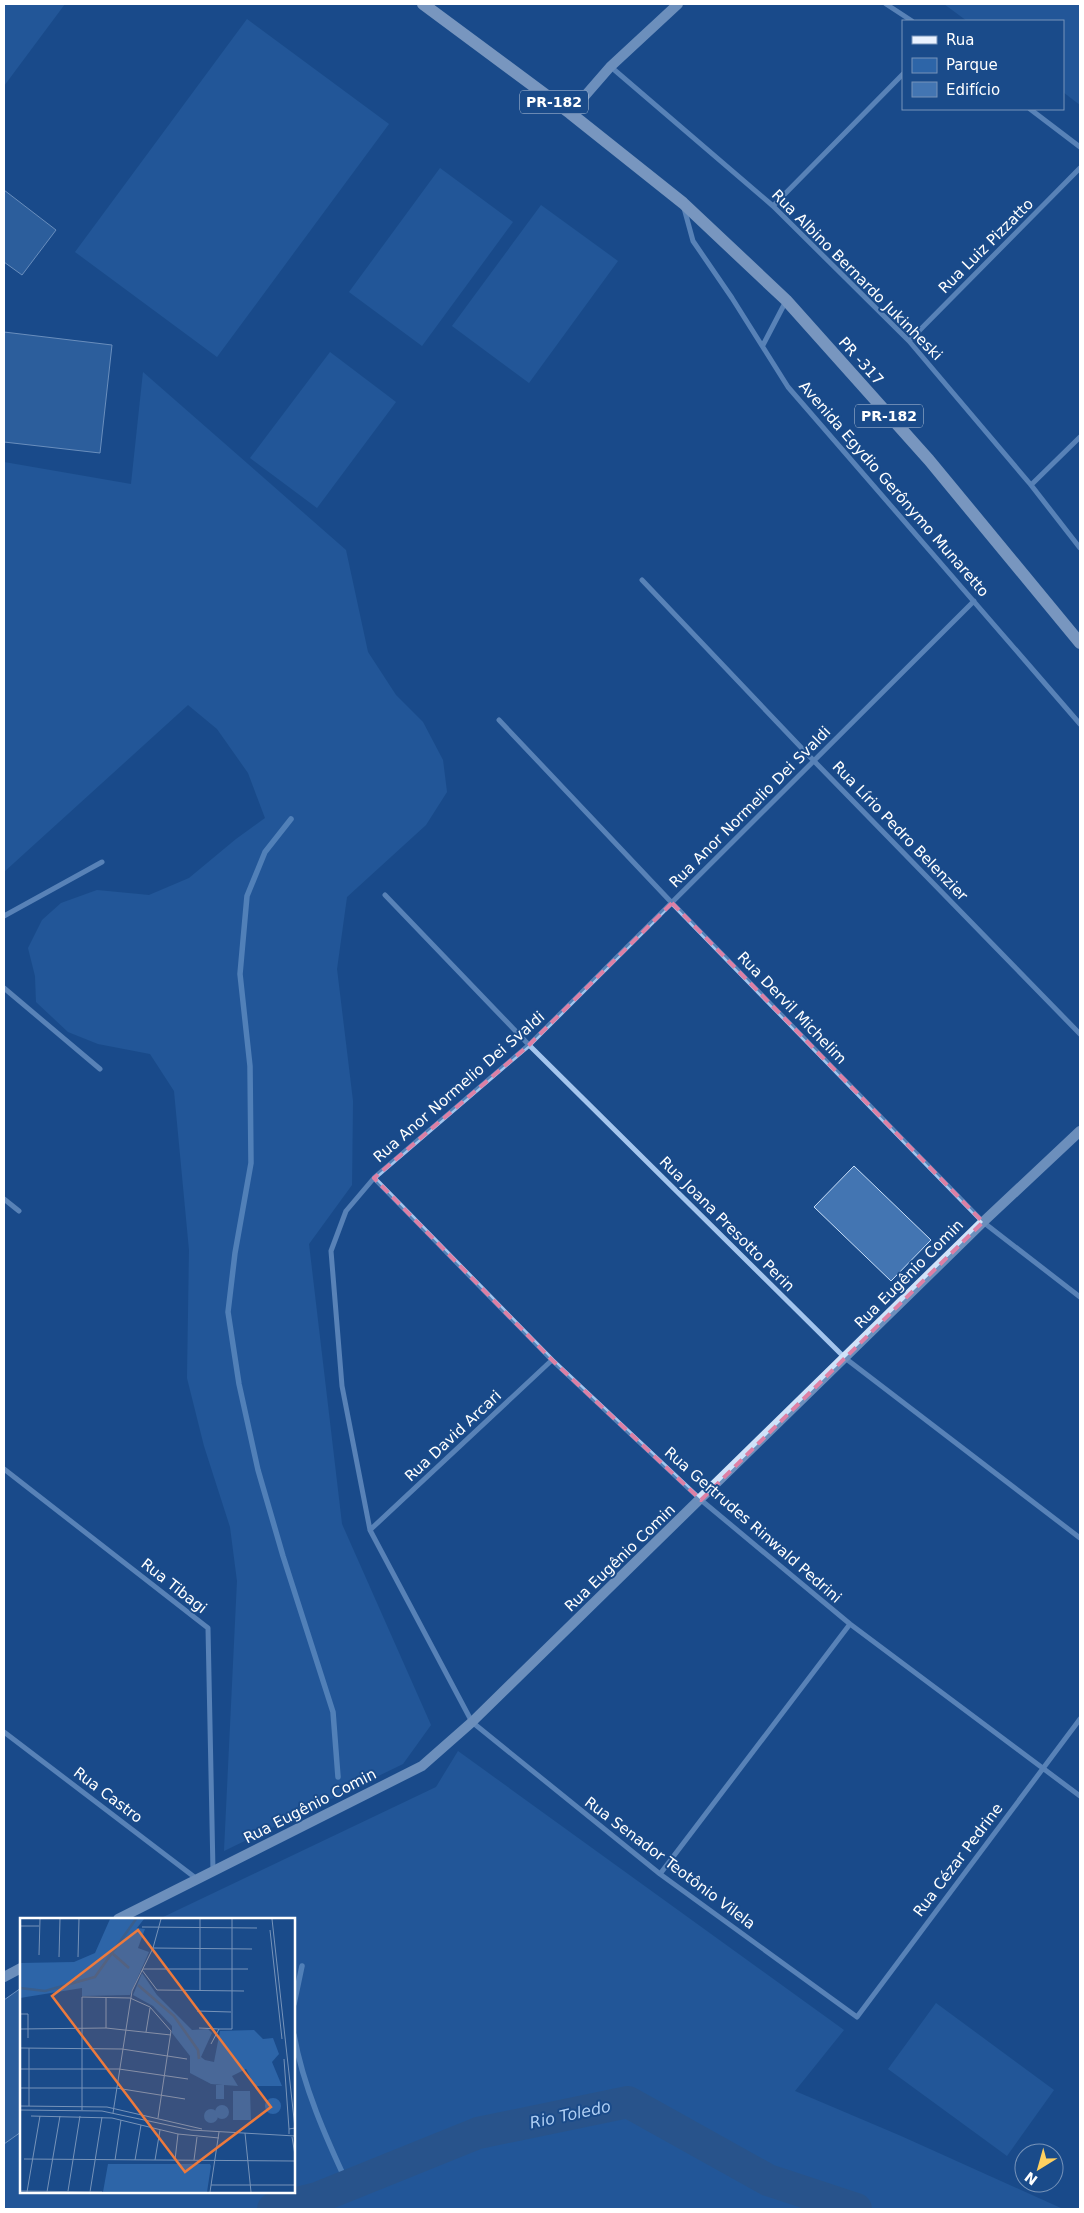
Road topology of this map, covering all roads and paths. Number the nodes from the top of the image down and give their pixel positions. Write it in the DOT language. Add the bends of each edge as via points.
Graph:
graph roads {
  1 [pos="422,4"];
  2 [pos="678,4"];
  3 [pos="886,4"];
  4 [pos="910,20"];
  5 [pos="610,67"];
  6 [pos="902,75"];
  7 [pos="1031,110"];
  8 [pos="570,114"];
  9 [pos="1080,147"];
  10 [pos="1080,168"];
  11 [pos="683,203"];
  12 [pos="773,206"];
  13 [pos="786,300"];
  14 [pos="909,341"];
  15 [pos="762,345"];
  16 [pos="1080,437"];
  17 [pos="1031,485"];
  18 [pos="1080,548"];
  19 [pos="642,580"];
  20 [pos="974,601"];
  21 [pos="1080,643"];
  22 [pos="499,720"];
  23 [pos="1080,724"];
  24 [pos="814,761"];
  25 [pos="102,862"];
  26 [pos="385,895"];
  27 [pos="672,903"];
  28 [pos="4,916"];
  29 [pos="4,988"];
  30 [pos="1080,1034"];
  31 [pos="529,1045"];
  32 [pos="100,1069"];
  33 [pos="1080,1131"];
  34 [pos="374,1178"];
  35 [pos="4,1199"];
  36 [pos="19,1211"];
  37 [pos="983,1222"];
  38 [pos="1080,1297"];
  39 [pos="845,1358"];
  40 [pos="552,1360"];
  41 [pos="4,1469"];
  42 [pos="701,1500"];
  43 [pos="370,1530"];
  44 [pos="1080,1538"];
  45 [pos="850,1624"];
  46 [pos="1080,1719"];
  47 [pos="472,1722"];
  48 [pos="4,1732"];
  49 [pos="1043,1768"];
  50 [pos="1080,1796"];
  51 [pos="213,1871"];
  52 [pos="660,1874"];
  53 [pos="197,1879"];
  54 [pos="120,1918"];
  55 [pos="20,1969"];
  56 [pos="4,1977"];
  57 [pos="857,2017"];
  1 -- 8 [label="main road, PR-182 / PR-182"];
  2 -- 5 [label="street"];
  3 -- 4 [label="street"];
  5 -- 8 [label="street"];
  5 -- 12 [label="street, Rua Albino Bernardo Jukinheski"];
  6 -- 12 [label="street"];
  7 -- 9 [label="street"];
  8 -- 11 [label="main road, PR-182 / PR-182"];
  10 -- 14 [label="street, Rua Luiz Pizzatto"];
  11 -- 13 [label="main road, PR -317 / PR-182"];
  11 -- 15 [label="street, Avenida Egydio Gerônymo Munaretto" via="693,241"];
  12 -- 14 [label="street, Rua Albino Bernardo Jukinheski"];
  13 -- 15 [label="street"];
  13 -- 21 [label="main road, PR -317 / PR-182" via="967,504"];
  14 -- 17 [label="street, Rua Albino Bernardo Jukinheski"];
  15 -- 20 [label="street, Avenida Egydio Gerônymo Munaretto" via="788,387"];
  16 -- 17 [label="street"];
  17 -- 18 [label="street, Rua Albino Bernardo Jukinheski"];
  19 -- 24 [label="street, Rua Lírio Pedro Belenzier"];
  20 -- 23 [label="street, Avenida Egydio Gerônymo Munaretto"];
  20 -- 24 [label="street, Rua Anor Normelio Dei Svaldi"];
  22 -- 27 [label="street, Rua Dervil Michelim"];
  24 -- 27 [label="street, Rua Anor Normelio Dei Svaldi"];
  24 -- 30 [label="street, Rua Lírio Pedro Belenzier"];
  25 -- 28 [label="street"];
  26 -- 31 [label="street, Rua Joana Presotto Perin"];
  27 -- 31 [label="street, Rua Anor Normelio Dei Svaldi"];
  27 -- 37 [label="street, Rua Dervil Michelim"];
  29 -- 32 [label="street"];
  31 -- 34 [label="street, Rua Anor Normelio Dei Svaldi"];
  31 -- 39 [label="street, Rua Joana Presotto Perin"];
  33 -- 37 [label="street, Rua Eugênio Comin"];
  34 -- 40 [label="street, Rua Gertrudes Rinwald Pedrini"];
  34 -- 43 [label="street, Rua Anor Normelio Dei Svaldi" via="346,1211 331,1251 342,1386"];
  35 -- 36 [label="street"];
  37 -- 38 [label="street, Rua Dervil Michelim"];
  37 -- 39 [label="street, Rua Eugênio Comin"];
  39 -- 42 [label="street, Rua Eugênio Comin"];
  39 -- 44 [label="street, Rua Joana Presotto Perin"];
  40 -- 42 [label="street, Rua Gertrudes Rinwald Pedrini"];
  40 -- 43 [label="street, Rua David Arcari"];
  41 -- 51 [label="street, Rua Tibagi" via="208,1628"];
  42 -- 45 [label="street, Rua Gertrudes Rinwald Pedrini"];
  42 -- 47 [label="street, Rua Eugênio Comin"];
  43 -- 47 [label="street, Rua Anor Normelio Dei Svaldi"];
  45 -- 49 [label="street, Rua Gertrudes Rinwald Pedrini"];
  45 -- 52 [label="street"];
  46 -- 49 [label="street, Rua Cézar Pedrine"];
  47 -- 51 [label="street, Rua Eugênio Comin" via="422,1766"];
  47 -- 52 [label="street, Rua Senador Teotônio Vilela"];
  48 -- 53 [label="street, Rua Castro"];
  49 -- 50 [label="street, Rua Gertrudes Rinwald Pedrini"];
  49 -- 57 [label="street, Rua Cézar Pedrine"];
  51 -- 53 [label="street, Rua Eugênio Comin"];
  52 -- 57 [label="street, Rua Senador Teotônio Vilela"];
  53 -- 54 [label="street, Rua Eugênio Comin"];
  55 -- 56 [label="street"];
}
